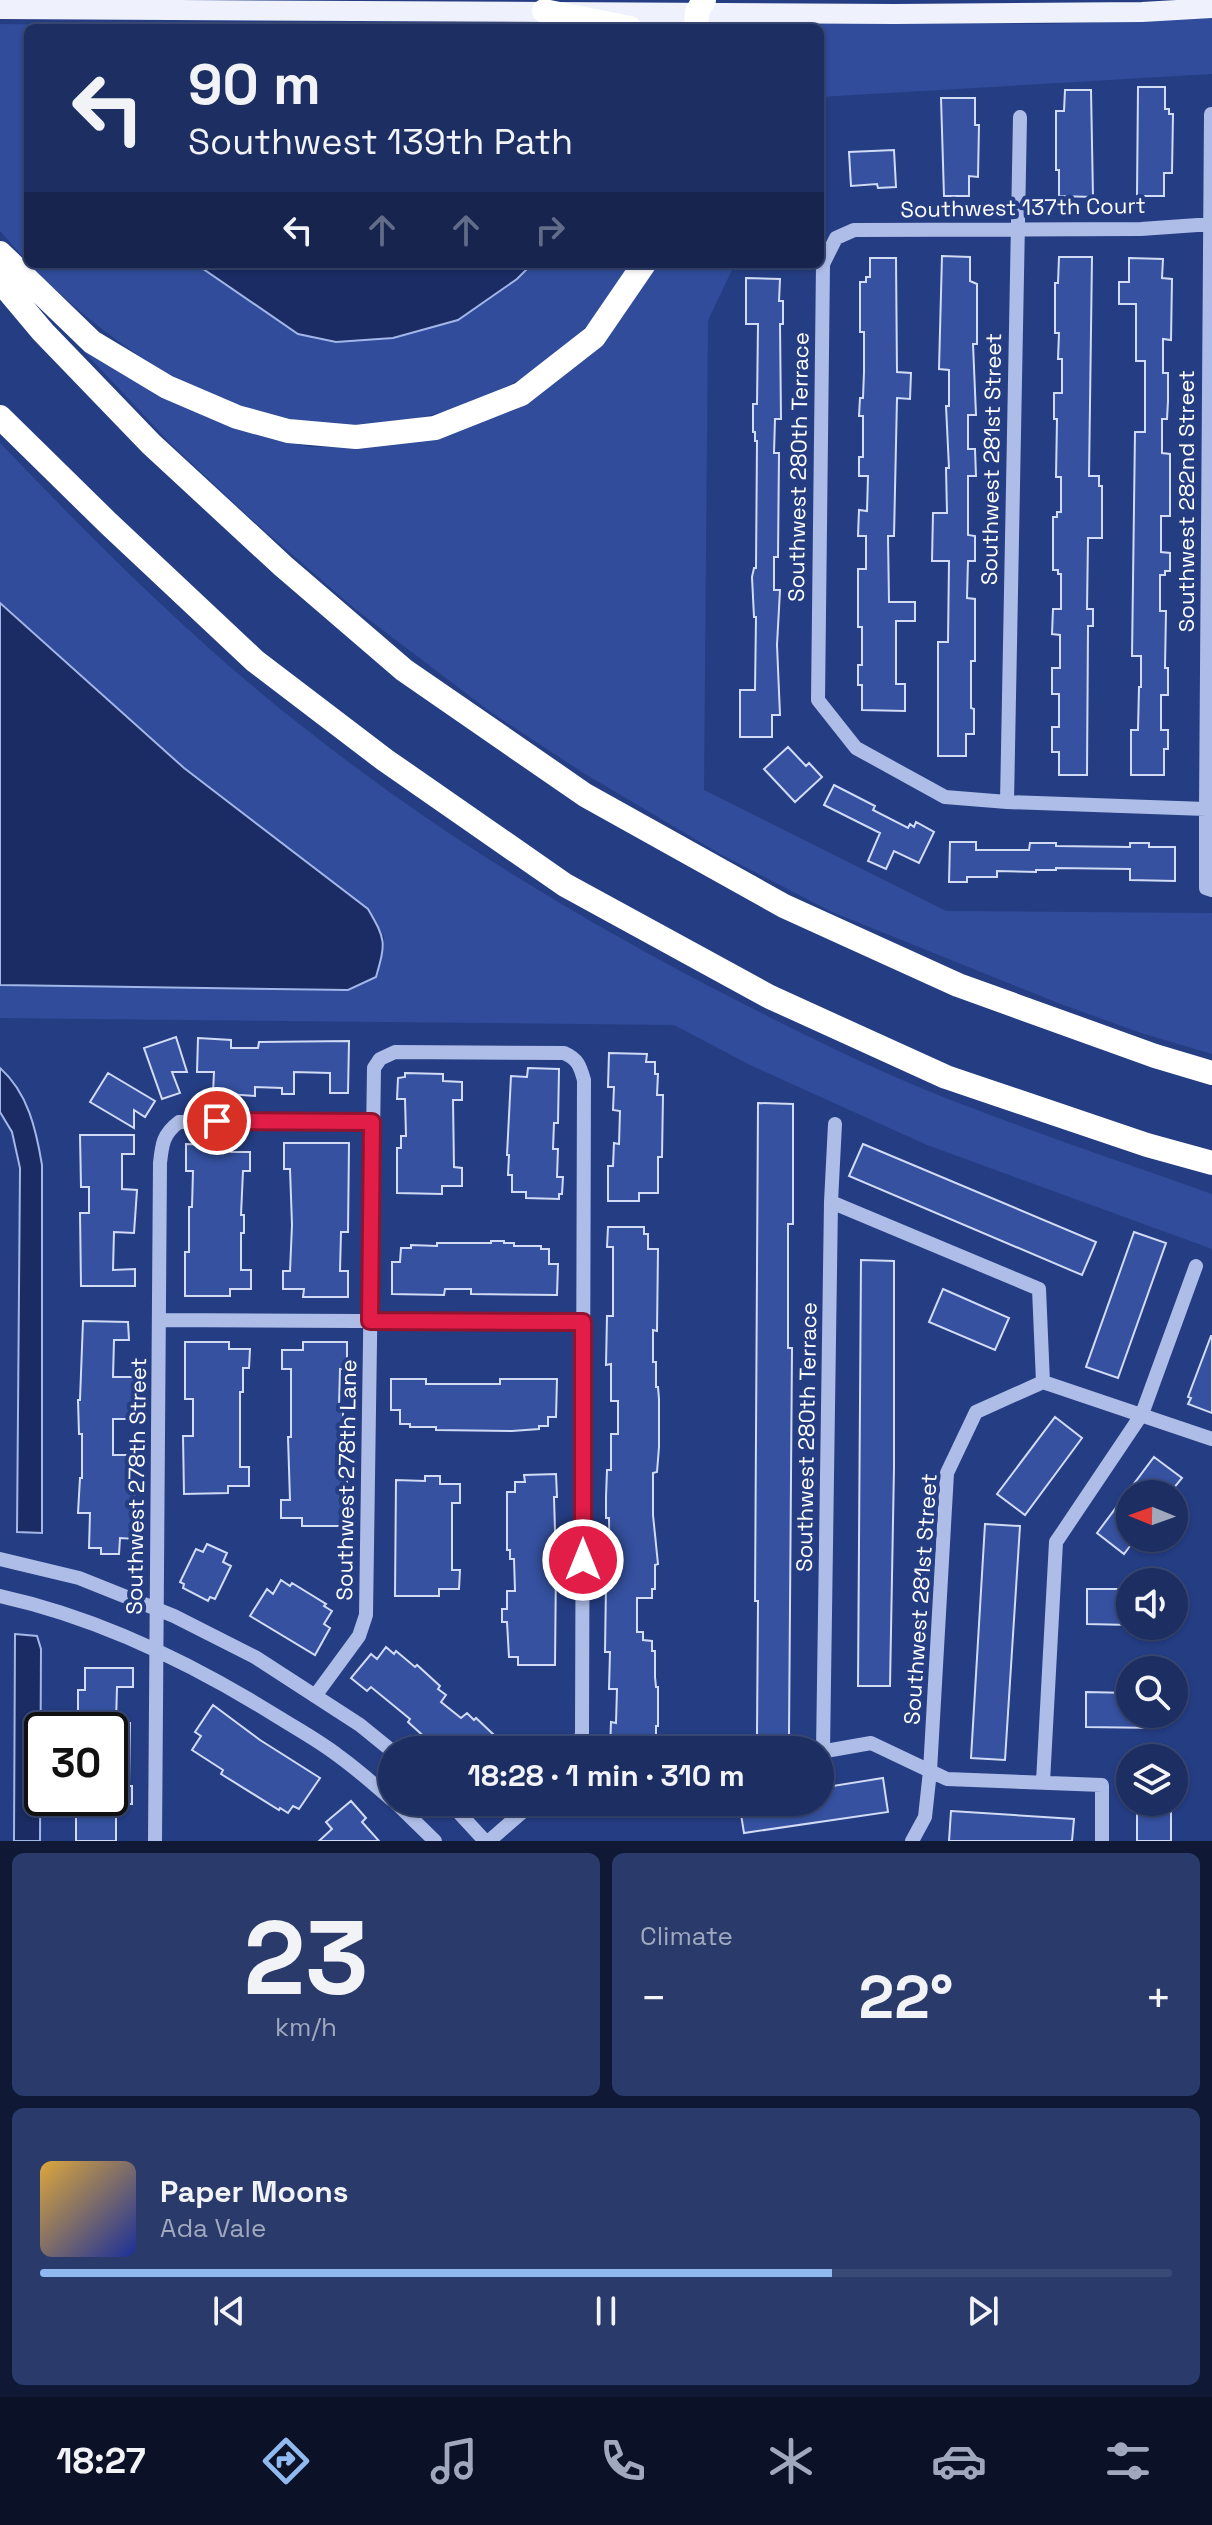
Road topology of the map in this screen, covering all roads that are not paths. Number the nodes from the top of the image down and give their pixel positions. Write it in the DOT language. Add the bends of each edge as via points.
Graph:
graph roads {
  1 [pos="1212,8"];
  2 [pos="0,9"];
  3 [pos="544,11"];
  4 [pos="699,13"];
  5 [pos="610,24"];
  6 [pos="1211,114"];
  7 [pos="1020,117"];
  8 [pos="1211,224"];
  9 [pos="1017,230"];
  10 [pos="836,238"];
  11 [pos="0,253"];
  12 [pos="824,262"];
  13 [pos="641,268"];
  14 [pos="823,268"];
  15 [pos="0,281"];
  16 [pos="0,417"];
  17 [pos="1007,802"];
  18 [pos="1206,809"];
  19 [pos="1209,889"];
  20 [pos="1212,1073"];
  21 [pos="372,1122"];
  22 [pos="835,1124"];
  23 [pos="1212,1163"];
  24 [pos="831,1202"];
  25 [pos="1196,1266"];
  26 [pos="159,1320"];
  27 [pos="370,1321"];
  28 [pos="583,1322"];
  29 [pos="1043,1382"];
  30 [pos="1142,1414"];
  31 [pos="1212,1439"];
  32 [pos="0,1559"];
  33 [pos="0,1596"];
  34 [pos="156,1609"];
  35 [pos="157,1648"];
  36 [pos="315,1696"];
  37 [pos="581,1736"];
  38 [pos="822,1736"];
  39 [pos="378,1740"];
  40 [pos="834,1750"];
  41 [pos="930,1771"];
  42 [pos="1043,1782"];
  43 [pos="378,1788"];
  44 [pos="409,1816"];
  45 [pos="463,1816"];
  46 [pos="517,1816"];
  47 [pos="155,1841"];
  48 [pos="435,1841"];
  49 [pos="487,1841"];
  50 [pos="912,1841"];
  51 [pos="1102,1841"];
  1 -- 4 [label="main road"];
  2 -- 3 [label="main road"];
  3 -- 4 [label="main road"];
  3 -- 5 [label="highway"];
  6 -- 8 [label="street, Southwest 282nd Street"];
  7 -- 9 [label="street, Southwest 281st Street"];
  8 -- 9 [label="street, Southwest 137th Court"];
  8 -- 18 [label="street, Southwest 282nd Street"];
  9 -- 10 [label="street, Southwest 137th Court" via="854,230"];
  9 -- 17 [label="street, Southwest 281st Street"];
  10 -- 12 [label="street, Southwest 280th Terrace"];
  11 -- 13 [label="highway" via="92,342 167,387 237,417 288,431 356,437 435,428 521,394 594,337"];
  14 -- 17 [label="street, Southwest 280th Terrace" via="818,700 856,748 945,797"];
  15 -- 20 [label="highway" via="151,444 283,566 404,670 585,795 784,906 958,985"];
  16 -- 23 [label="highway" via="255,661 385,760 565,885 770,997 946,1077"];
  17 -- 18 [label="street"];
  18 -- 19 [label="street, Southwest 282nd Street"];
  21 -- 26 [label="street, Southwest 278th Street" via="191,1121 166,1132 160,1163"];
  21 -- 27 [label="street, Southwest 278th Lane"];
  21 -- 28 [label="street, Southwest 278th Lane" via="374,1068 395,1052 564,1053 574,1058 584,1080"];
  22 -- 24 [label="street, Southwest 280th Terrace"];
  24 -- 29 [label="street" via="1039,1289"];
  24 -- 38 [label="street, Southwest 280th Terrace"];
  25 -- 30 [label="street"];
  26 -- 27 [label="street"];
  26 -- 34 [label="street, Southwest 278th Street"];
  27 -- 28 [label="street"];
  27 -- 36 [label="street, Southwest 278th Lane" via="366,1615 359,1636"];
  28 -- 37 [label="street"];
  29 -- 30 [label="street"];
  29 -- 41 [label="street, Southwest 281st Street" via="976,1412 947,1473"];
  30 -- 31 [label="street"];
  30 -- 42 [label="street" via="1056,1542"];
  32 -- 34 [label="street" via="79,1578"];
  33 -- 35 [label="street"];
  34 -- 35 [label="street, Southwest 278th Street"];
  34 -- 36 [label="street" via="255,1657"];
  35 -- 43 [label="street" via="339,1755"];
  35 -- 47 [label="street, Southwest 278th Street"];
  36 -- 39 [label="street"];
  40 -- 41 [label="street" via="871,1743"];
  41 -- 42 [label="street" via="947,1779"];
  41 -- 50 [label="street, Southwest 281st Street" via="925,1817"];
  42 -- 51 [label="street" via="1102,1785"];
  44 -- 48 [label="street"];
  45 -- 49 [label="street"];
  46 -- 49 [label="street"];
}
